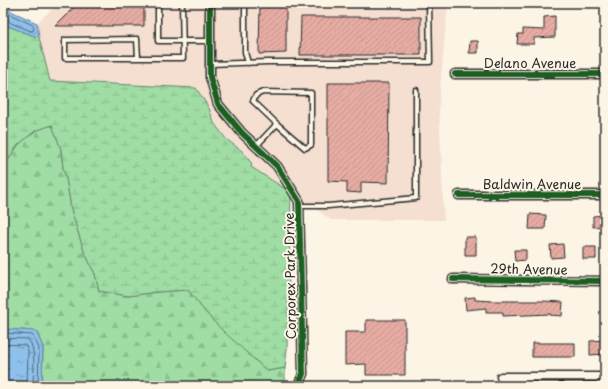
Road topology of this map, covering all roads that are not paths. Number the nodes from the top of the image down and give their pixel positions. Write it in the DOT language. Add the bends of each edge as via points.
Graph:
graph roads {
  1 [pos="158,3"];
  2 [pos="182,3"];
  3 [pos="210,3"];
  4 [pos="245,3"];
  5 [pos="429,3"];
  6 [pos="182,41"];
  7 [pos="210,41"];
  8 [pos="138,58"];
  9 [pos="248,63"];
  10 [pos="210,64"];
  11 [pos="455,74"];
  12 [pos="605,74"];
  13 [pos="416,90"];
  14 [pos="277,124"];
  15 [pos="256,146"];
  16 [pos="459,195"];
  17 [pos="605,195"];
  18 [pos="299,206"];
  19 [pos="453,279"];
  20 [pos="605,281"];
  21 [pos="501,377"];
  22 [pos="605,377"];
  23 [pos="298,386"];
  1 -- 6 [label="lane" via="158,41"];
  2 -- 6 [label="lane"];
  3 -- 7 [label="street, Corporex Park Drive"];
  4 -- 9 [label="lane" via="245,52"];
  5 -- 9 [label="lane" via="430,62"];
  6 -- 7 [label="lane"];
  6 -- 8 [label="lane" via="183,58"];
  7 -- 10 [label="street, Corporex Park Drive"];
  8 -- 8 [label="lane" via="137,39 65,40 65,58"];
  9 -- 10 [label="lane"];
  10 -- 15 [label="street, Corporex Park Drive" via="210,77 218,104"];
  11 -- 12 [label="street, Delano Avenue"];
  13 -- 18 [label="lane" via="416,198"];
  14 -- 14 [label="lane" via="253,101 256,95 263,92 311,93 311,145 306,148"];
  14 -- 15 [label="lane"];
  15 -- 18 [label="street, Corporex Park Drive" via="277,166 299,201"];
  16 -- 17 [label="street, Baldwin Avenue"];
  18 -- 23 [label="street, Corporex Park Drive" via="303,374"];
  19 -- 20 [label="street, 29th Avenue"];
  21 -- 22 [label="street"];
}
